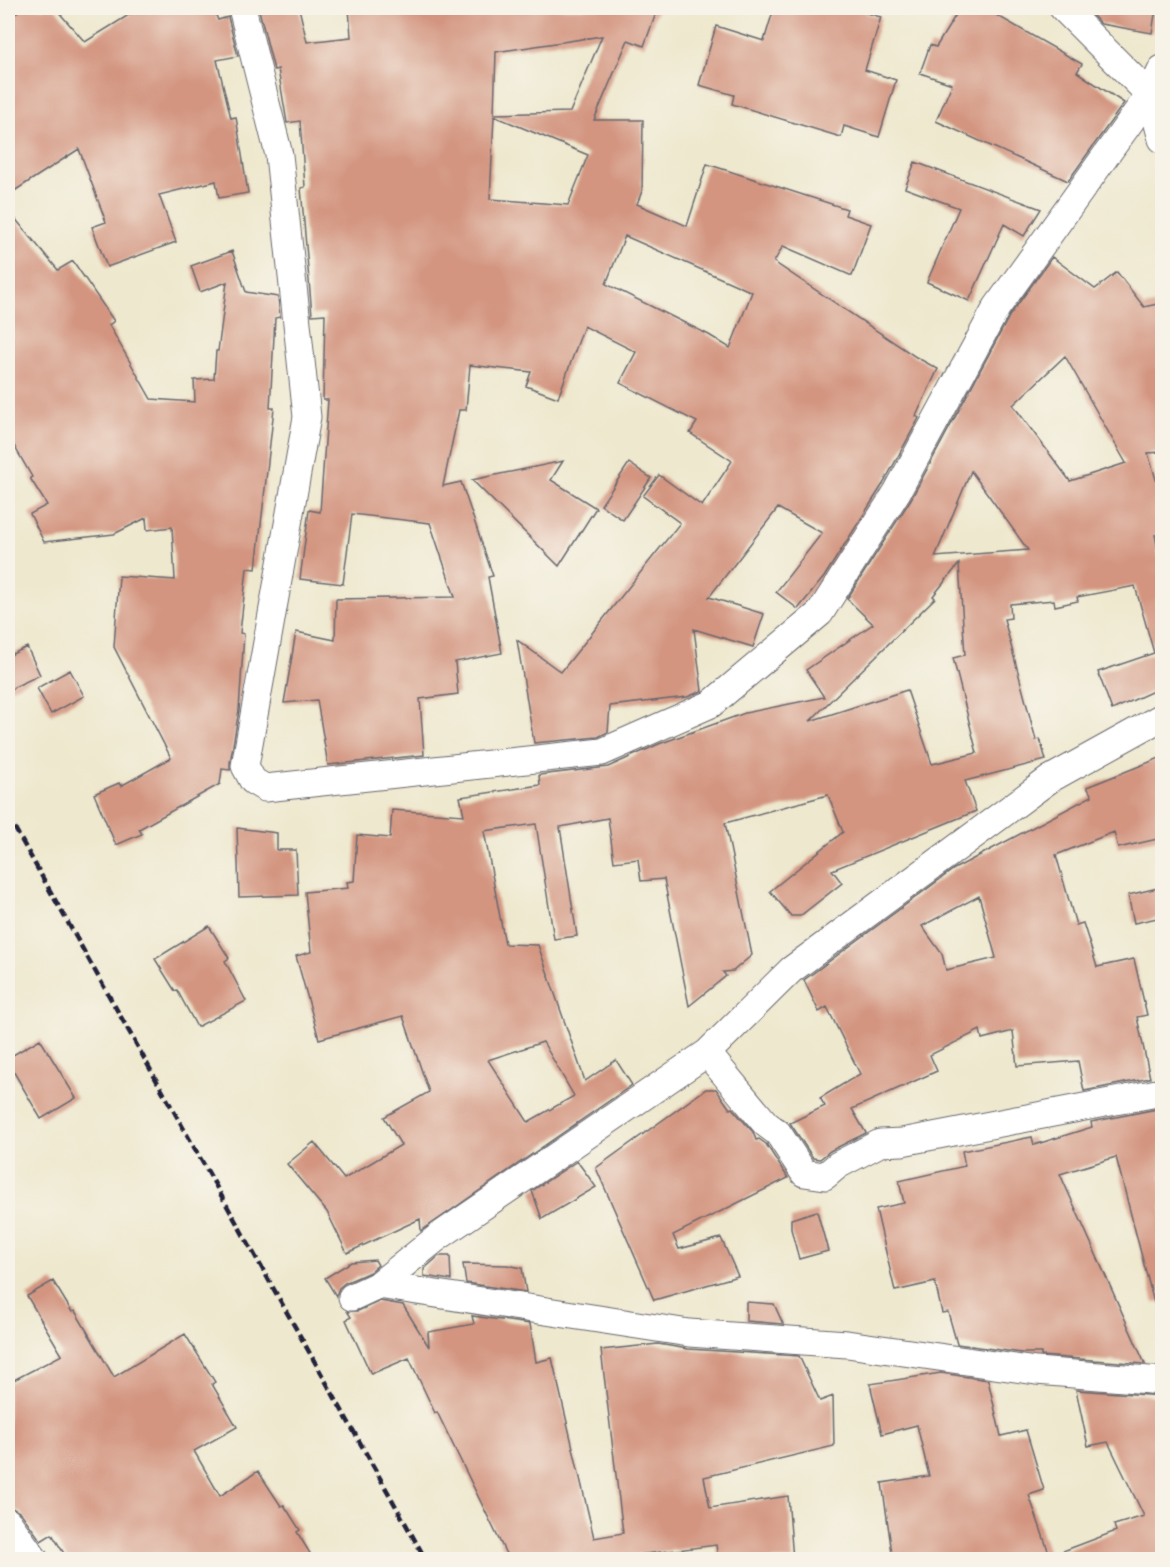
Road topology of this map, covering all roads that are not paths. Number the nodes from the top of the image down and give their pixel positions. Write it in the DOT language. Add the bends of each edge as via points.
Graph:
graph roads {
  1 [pos="242,8"];
  2 [pos="1064,8"];
  3 [pos="1162,69"];
  4 [pos="1156,101"];
  5 [pos="1162,139"];
  6 [pos="1162,717"];
  7 [pos="707,1053"];
  8 [pos="1162,1092"];
  9 [pos="378,1285"];
  10 [pos="352,1297"];
  11 [pos="1162,1381"];
  12 [pos="8,1522"];
  13 [pos="35,1560"];
  1 -- 4 [label="street" via="279,154 307,417 245,766 253,782 265,788 602,752 711,704 820,613 897,492 997,307"];
  2 -- 4 [label="street"];
  3 -- 4 [label="street"];
  4 -- 5 [label="street"];
  6 -- 7 [label="street" via="1050,779 791,969"];
  7 -- 8 [label="street" via="766,1124 778,1133 804,1173 825,1176 880,1143 903,1142"];
  7 -- 9 [label="street" via="438,1238"];
  9 -- 10 [label="street"];
  9 -- 11 [label="street" via="689,1333 848,1344 1036,1371"];
  12 -- 13 [label="street"];
}
